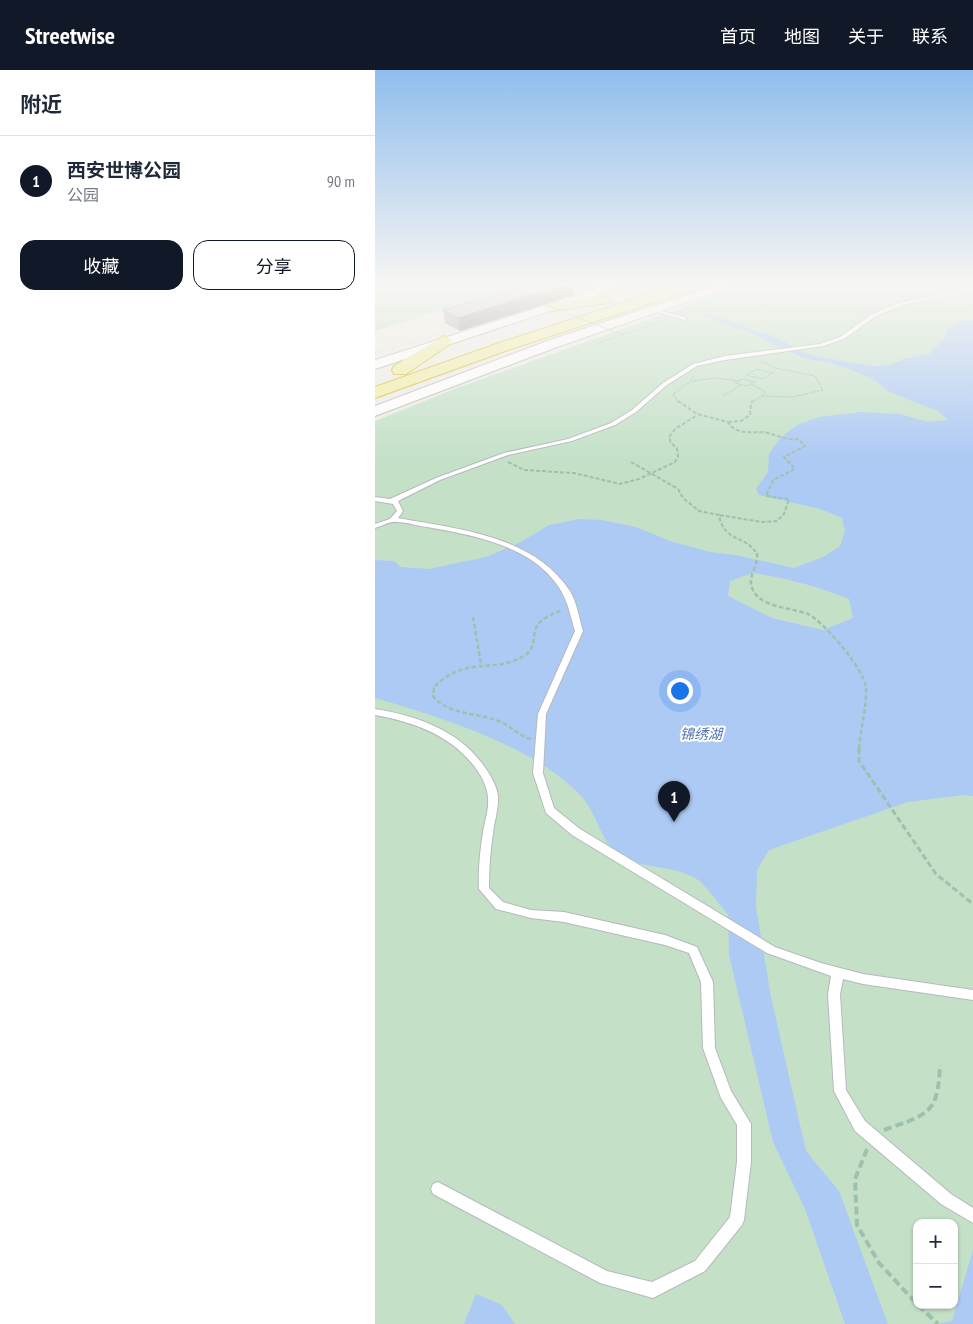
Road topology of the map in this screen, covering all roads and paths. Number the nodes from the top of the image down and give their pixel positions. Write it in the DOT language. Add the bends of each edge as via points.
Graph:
graph roads {
  1 [pos="440,343"];
  2 [pos="442,343"];
  3 [pos="472,343"];
  4 [pos="520,343"];
  5 [pos="556,343"];
  6 [pos="828,343"];
  7 [pos="552,344"];
  8 [pos="755,354"];
  9 [pos="375,365"];
  10 [pos="771,367"];
  11 [pos="400,370"];
  12 [pos="765,370"];
  13 [pos="684,371"];
  14 [pos="754,377"];
  15 [pos="375,380"];
  16 [pos="749,380"];
  17 [pos="739,381"];
  18 [pos="451,382"];
  19 [pos="691,382"];
  20 [pos="742,384"];
  21 [pos="751,384"];
  22 [pos="375,394"];
  23 [pos="723,396"];
  24 [pos="763,396"];
  25 [pos="375,412"];
  26 [pos="696,416"];
  27 [pos="728,422"];
  28 [pos="498,456"];
  29 [pos="631,462"];
  30 [pos="651,474"];
  31 [pos="375,499"];
  32 [pos="392,501"];
  33 [pos="719,515"];
  34 [pos="394,519"];
  35 [pos="375,526"];
  36 [pos="572,608"];
  37 [pos="473,616"];
  38 [pos="481,665"];
  39 [pos="375,712"];
  40 [pos="540,739"];
  41 [pos="973,904"];
  42 [pos="771,950"];
  43 [pos="838,972"];
  44 [pos="973,995"];
  45 [pos="939,1065"];
  46 [pos="875,1139"];
  47 [pos="438,1189"];
  48 [pos="973,1216"];
  49 [pos="913,1300"];
  50 [pos="922,1309"];
  51 [pos="939,1324"];
  1 -- 9 [label="main road"];
  2 -- 11 [label="highway"];
  3 -- 11 [label="highway"];
  4 -- 22 [label="highway"];
  5 -- 7 [label="main road"];
  6 -- 8 [label="lane"];
  7 -- 18 [label="main road"];
  8 -- 10 [label="path"];
  8 -- 13 [label="lane" via="711,360"];
  10 -- 12 [label="path"];
  10 -- 24 [label="path" via="815,376 823,390 780,398"];
  11 -- 15 [label="highway"];
  12 -- 14 [label="path" via="757,368 746,375"];
  12 -- 14 [label="path" via="773,373 763,380"];
  13 -- 19 [label="path" via="694,375"];
  13 -- 28 [label="lane" via="635,411 613,424 570,440"];
  14 -- 16 [label="path"];
  16 -- 17 [label="path"];
  16 -- 21 [label="path" via="755,382"];
  17 -- 19 [label="path" via="713,378"];
  17 -- 20 [label="path" via="735,383"];
  18 -- 22 [label="highway"];
  18 -- 25 [label="main road"];
  19 -- 26 [label="path" via="673,394 676,401"];
  20 -- 21 [label="path"];
  20 -- 23 [label="path"];
  21 -- 24 [label="path" via="764,391"];
  24 -- 27 [label="path" via="751,403 746,418"];
  26 -- 27 [label="path"];
  26 -- 30 [label="path" via="675,429 669,437 677,448 675,462"];
  27 -- 33 [label="path" via="740,432 768,433 785,440 798,439 805,446 784,457 795,469 773,480 766,496 789,499 777,521 762,522"];
  28 -- 30 [label="path" via="524,470 574,473 620,484"];
  28 -- 32 [label="lane"];
  29 -- 30 [label="path"];
  30 -- 33 [label="path" via="678,489 683,498 699,511"];
  31 -- 32 [label="lane"];
  32 -- 34 [label="lane" via="400,511"];
  33 -- 41 [label="path" via="727,534 751,546 757,553 758,560 751,576 753,592 765,601 820,621 853,662 866,686 859,761 936,874"];
  34 -- 35 [label="lane"];
  34 -- 36 [label="lane" via="493,540 524,553 551,572 567,592"];
  36 -- 38 [label="path" via="539,618 533,628 533,642 525,655 510,662"];
  36 -- 40 [label="lane" via="579,631 542,714"];
  37 -- 38 [label="path"];
  38 -- 40 [label="path" via="446,675 435,687 436,702 451,711 501,722 517,736"];
  39 -- 47 [label="lane" via="417,721 451,737 480,766 493,795 483,866 484,889 500,906 647,936 693,950 707,982 709,1048 726,1094 744,1124 744,1162 737,1220 700,1266 653,1290 605,1278"];
  40 -- 42 [label="lane" via="538,773 550,810 576,832"];
  42 -- 43 [label="lane"];
  43 -- 44 [label="lane" via="863,979"];
  43 -- 46 [label="lane" via="834,994 840,1091 860,1126"];
  45 -- 46 [label="path" via="939,1091 932,1109 883,1130"];
  46 -- 48 [label="lane" via="946,1199"];
  46 -- 49 [label="path" via="855,1179 857,1225 879,1263"];
  50 -- 51 [label="path"];
}
